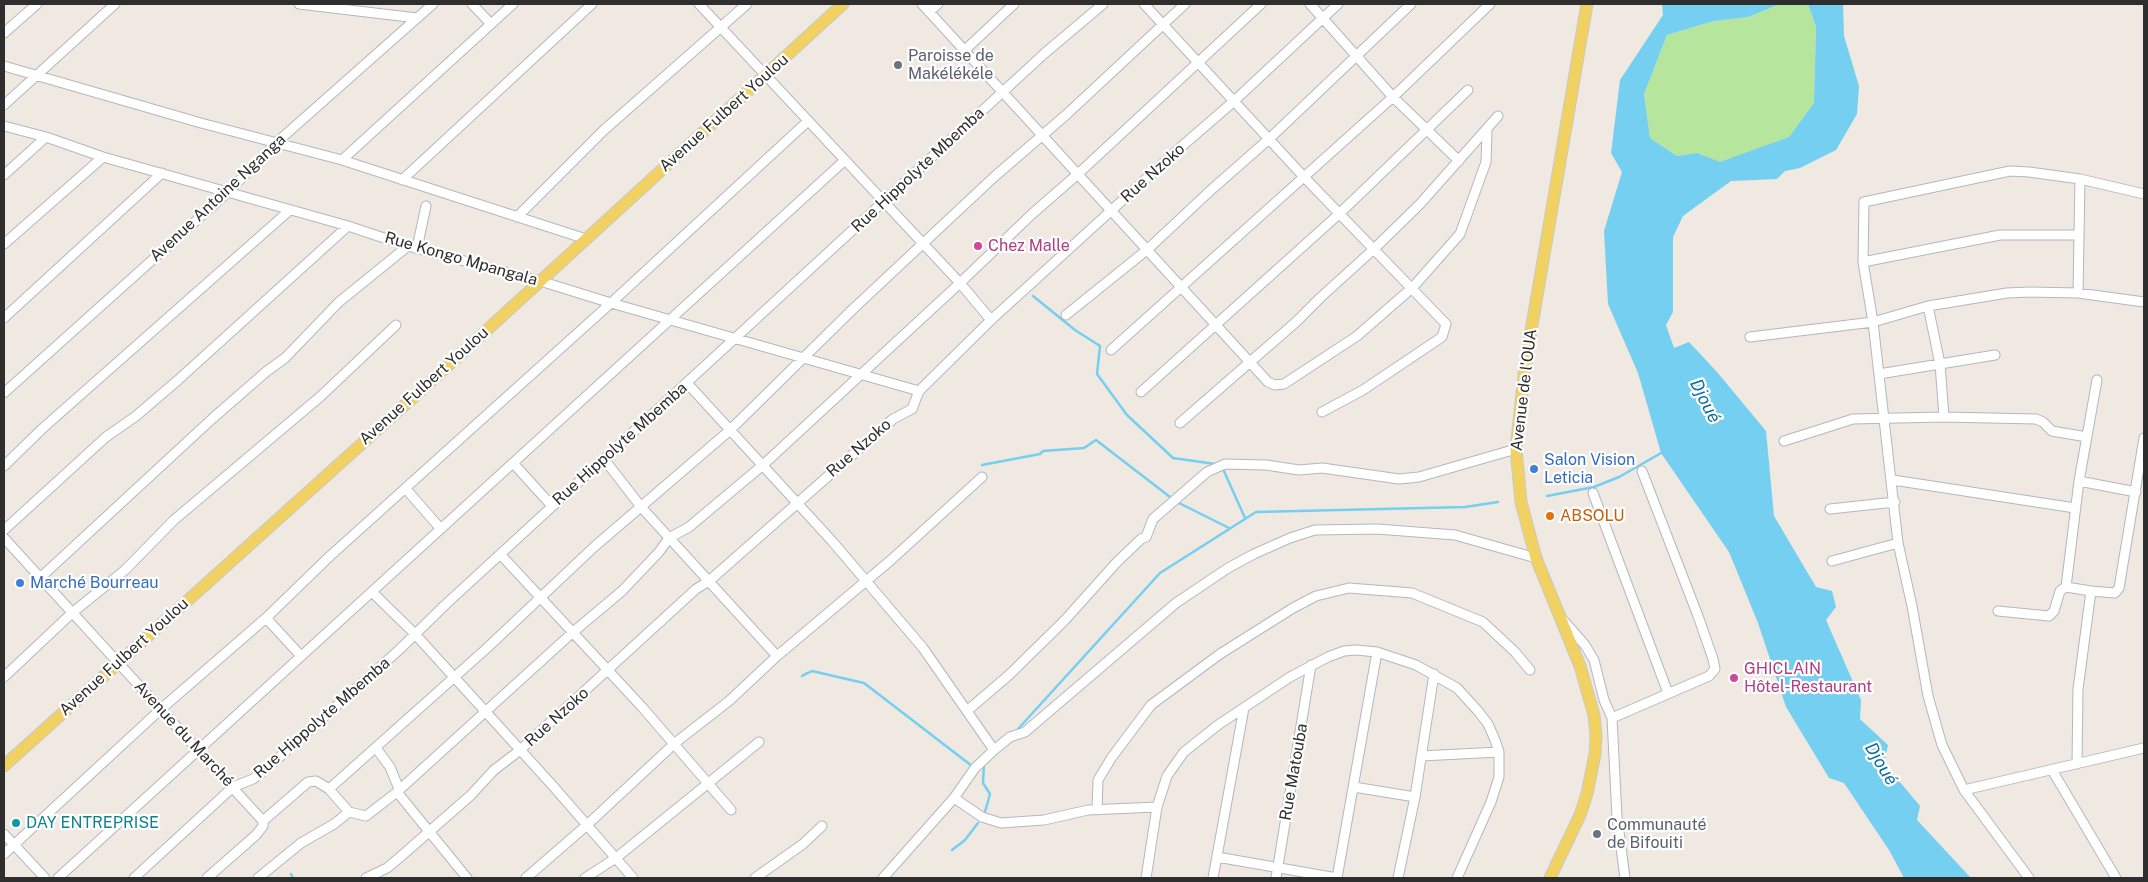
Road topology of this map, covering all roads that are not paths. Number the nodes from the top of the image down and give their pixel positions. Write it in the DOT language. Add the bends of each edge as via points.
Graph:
graph roads {
  1 [pos="37,4"];
  2 [pos="115,4"];
  3 [pos="299,4"];
  4 [pos="433,4"];
  5 [pos="472,4"];
  6 [pos="513,4"];
  7 [pos="592,4"];
  8 [pos="699,4"];
  9 [pos="747,4"];
  10 [pos="843,4"];
  11 [pos="922,4"];
  12 [pos="938,4"];
  13 [pos="1014,4"];
  14 [pos="1103,4"];
  15 [pos="1144,4"];
  16 [pos="1185,4"];
  17 [pos="1261,4"];
  18 [pos="1310,4"];
  19 [pos="1338,4"];
  20 [pos="1411,4"];
  21 [pos="1490,4"];
  22 [pos="1587,4"];
  23 [pos="929,12"];
  24 [pos="417,18"];
  25 [pos="1322,18"];
  26 [pos="491,24"];
  27 [pos="1162,24"];
  28 [pos="721,27"];
  29 [pos="4,33"];
  30 [pos="965,50"];
  31 [pos="1358,56"];
  32 [pos="1198,62"];
  33 [pos="4,66"];
  34 [pos="38,75"];
  35 [pos="765,75"];
  36 [pos="1468,90"];
  37 [pos="1003,91"];
  38 [pos="1393,97"];
  39 [pos="1233,102"];
  40 [pos="4,105"];
  41 [pos="1498,116"];
  42 [pos="808,120"];
  43 [pos="4,126"];
  44 [pos="1426,130"];
  45 [pos="1487,130"];
  46 [pos="1042,134"];
  47 [pos="46,137"];
  48 [pos="1270,139"];
  49 [pos="276,143"];
  50 [pos="103,157"];
  51 [pos="342,160"];
  52 [pos="844,161"];
  53 [pos="1459,161"];
  54 [pos="162,173"];
  55 [pos="1079,174"];
  56 [pos="4,175"];
  57 [pos="1304,177"];
  58 [pos="2080,179"];
  59 [pos="402,180"];
  60 [pos="228,192"];
  61 [pos="2144,194"];
  62 [pos="883,202"];
  63 [pos="426,206"];
  64 [pos="290,210"];
  65 [pos="1112,210"];
  66 [pos="1339,214"];
  67 [pos="517,217"];
  68 [pos="348,226"];
  69 [pos="2079,235"];
  70 [pos="586,239"];
  71 [pos="4,244"];
  72 [pos="923,244"];
  73 [pos="413,247"];
  74 [pos="1148,249"];
  75 [pos="1374,249"];
  76 [pos="1863,262"];
  77 [pos="540,281"];
  78 [pos="960,283"];
  79 [pos="1182,287"];
  80 [pos="1412,287"];
  81 [pos="2078,293"];
  82 [pos="2144,302"];
  83 [pos="611,303"];
  84 [pos="1928,306"];
  85 [pos="1066,315"];
  86 [pos="4,318"];
  87 [pos="669,320"];
  88 [pos="991,320"];
  89 [pos="1873,322"];
  90 [pos="396,325"];
  91 [pos="1216,325"];
  92 [pos="1750,337"];
  93 [pos="735,338"];
  94 [pos="1111,350"];
  95 [pos="1995,355"];
  96 [pos="802,359"];
  97 [pos="1250,362"];
  98 [pos="1940,364"];
  99 [pos="860,374"];
  100 [pos="1879,374"];
  101 [pos="2097,380"];
  102 [pos="687,382"];
  103 [pos="919,391"];
  104 [pos="1141,392"];
  105 [pos="4,393"];
  106 [pos="1322,412"];
  107 [pos="1944,417"];
  108 [pos="1885,419"];
  109 [pos="1180,424"];
  110 [pos="729,431"];
  111 [pos="2088,437"];
  112 [pos="2144,438"];
  113 [pos="1784,441"];
  114 [pos="1516,449"];
  115 [pos="604,459"];
  116 [pos="513,463"];
  117 [pos="763,465"];
  118 [pos="4,466"];
  119 [pos="1642,471"];
  120 [pos="982,477"];
  121 [pos="1892,480"];
  122 [pos="2078,481"];
  123 [pos="406,489"];
  124 [pos="2136,492"];
  125 [pos="1593,493"];
  126 [pos="1894,502"];
  127 [pos="796,503"];
  128 [pos="552,506"];
  129 [pos="642,508"];
  130 [pos="2075,508"];
  131 [pos="1830,509"];
  132 [pos="440,528"];
  133 [pos="4,530"];
  134 [pos="4,538"];
  135 [pos="669,538"];
  136 [pos="1898,543"];
  137 [pos="501,555"];
  138 [pos="1536,558"];
  139 [pos="1832,561"];
  140 [pos="40,577"];
  141 [pos="710,580"];
  142 [pos="865,580"];
  143 [pos="2066,587"];
  144 [pos="372,592"];
  145 [pos="2091,592"];
  146 [pos="542,597"];
  147 [pos="1998,612"];
  148 [pos="72,613"];
  149 [pos="266,618"];
  150 [pos="1563,620"];
  151 [pos="572,633"];
  152 [pos="415,634"];
  153 [pos="1377,652"];
  154 [pos="301,656"];
  155 [pos="777,656"];
  156 [pos="117,662"];
  157 [pos="1311,665"];
  158 [pos="1530,670"];
  159 [pos="608,671"];
  160 [pos="1434,674"];
  161 [pos="4,677"];
  162 [pos="453,678"];
  163 [pos="1668,693"];
  164 [pos="1244,708"];
  165 [pos="161,709"];
  166 [pos="968,710"];
  167 [pos="485,712"];
  168 [pos="1612,718"];
  169 [pos="759,742"];
  170 [pos="675,743"];
  171 [pos="376,748"];
  172 [pos="2144,748"];
  173 [pos="994,750"];
  174 [pos="198,751"];
  175 [pos="520,751"];
  176 [pos="1500,752"];
  177 [pos="1421,756"];
  178 [pos="2077,764"];
  179 [pos="4,766"];
  180 [pos="2052,770"];
  181 [pos="708,783"];
  182 [pos="233,787"];
  183 [pos="1354,787"];
  184 [pos="329,789"];
  185 [pos="1964,790"];
  186 [pos="398,791"];
  187 [pos="1415,797"];
  188 [pos="954,798"];
  189 [pos="1157,808"];
  190 [pos="731,810"];
  191 [pos="1097,810"];
  192 [pos="349,812"];
  193 [pos="263,821"];
  194 [pos="587,825"];
  195 [pos="822,826"];
  196 [pos="430,831"];
  197 [pos="4,834"];
  198 [pos="15,844"];
  199 [pos="4,854"];
  200 [pos="1217,857"];
  201 [pos="616,858"];
  202 [pos="1278,868"];
  203 [pos="45,878"];
  204 [pos="58,878"];
  205 [pos="134,878"];
  206 [pos="207,878"];
  207 [pos="258,878"];
  208 [pos="366,878"];
  209 [pos="467,878"];
  210 [pos="526,878"];
  211 [pos="585,878"];
  212 [pos="633,878"];
  213 [pos="755,878"];
  214 [pos="882,878"];
  215 [pos="1146,878"];
  216 [pos="1213,878"];
  217 [pos="1276,878"];
  218 [pos="1337,878"];
  219 [pos="1398,878"];
  220 [pos="1457,878"];
  221 [pos="1550,878"];
  222 [pos="1625,878"];
  223 [pos="2029,878"];
  224 [pos="2116,878"];
  1 -- 29 [label="street"];
  2 -- 34 [label="street"];
  3 -- 24 [label="street"];
  4 -- 24 [label="street, Avenue Antoine Nganga"];
  5 -- 26 [label="street"];
  6 -- 26 [label="street"];
  7 -- 59 [label="street"];
  8 -- 28 [label="street"];
  9 -- 28 [label="street"];
  10 -- 35 [label="main road, Avenue Fulbert Youlou"];
  11 -- 23 [label="street"];
  12 -- 23 [label="street"];
  13 -- 30 [label="street"];
  14 -- 37 [label="street, Rue Hippolyte Mbemba"];
  15 -- 27 [label="street"];
  16 -- 27 [label="street"];
  17 -- 32 [label="street"];
  18 -- 25 [label="street"];
  19 -- 25 [label="street, Rue Nzoko"];
  20 -- 31 [label="street"];
  21 -- 38 [label="street"];
  22 -- 114 [label="main road, Avenue de l'OUA" via="1525,366"];
  23 -- 30 [label="street"];
  24 -- 49 [label="street, Avenue Antoine Nganga"];
  25 -- 31 [label="street"];
  25 -- 39 [label="street, Rue Nzoko"];
  26 -- 51 [label="street"];
  27 -- 32 [label="street"];
  27 -- 46 [label="street"];
  28 -- 35 [label="street"];
  28 -- 67 [label="street" via="604,130"];
  30 -- 37 [label="street"];
  31 -- 38 [label="street"];
  31 -- 48 [label="street"];
  32 -- 39 [label="street"];
  32 -- 55 [label="street"];
  33 -- 34 [label="street"];
  34 -- 40 [label="street"];
  34 -- 49 [label="street"];
  35 -- 42 [label="street"];
  35 -- 70 [label="main road, Avenue Fulbert Youlou"];
  36 -- 44 [label="street"];
  37 -- 46 [label="street"];
  37 -- 62 [label="street, Rue Hippolyte Mbemba"];
  38 -- 44 [label="street"];
  38 -- 57 [label="street"];
  39 -- 48 [label="street"];
  39 -- 65 [label="street, Rue Nzoko"];
  41 -- 45 [label="street"];
  42 -- 52 [label="street"];
  42 -- 83 [label="street"];
  43 -- 47 [label="street, Rue Kongo Mpangala"];
  44 -- 53 [label="street"];
  44 -- 66 [label="street"];
  45 -- 53 [label="street"];
  45 -- 80 [label="street" via="1486,162 1460,234"];
  46 -- 55 [label="street"];
  46 -- 72 [label="street"];
  47 -- 50 [label="street, Rue Kongo Mpangala"];
  47 -- 56 [label="street"];
  48 -- 57 [label="street"];
  48 -- 74 [label="street"];
  49 -- 51 [label="street"];
  49 -- 60 [label="street, Avenue Antoine Nganga"];
  50 -- 54 [label="street, Rue Kongo Mpangala"];
  50 -- 71 [label="street"];
  51 -- 59 [label="street"];
  52 -- 62 [label="street"];
  52 -- 87 [label="street"];
  53 -- 75 [label="street"];
  54 -- 60 [label="street, Rue Kongo Mpangala"];
  54 -- 86 [label="street"];
  55 -- 65 [label="street"];
  55 -- 78 [label="street"];
  57 -- 66 [label="street"];
  57 -- 79 [label="street"];
  58 -- 61 [label="street"];
  58 -- 69 [label="street"];
  58 -- 76 [label="street" via="2010,171 1864,202"];
  59 -- 67 [label="street"];
  60 -- 64 [label="street, Rue Kongo Mpangala"];
  60 -- 105 [label="street, Avenue Antoine Nganga"];
  62 -- 72 [label="street"];
  62 -- 93 [label="street, Rue Hippolyte Mbemba"];
  63 -- 73 [label="street"];
  64 -- 68 [label="street, Rue Kongo Mpangala"];
  64 -- 118 [label="street"];
  65 -- 74 [label="street"];
  65 -- 88 [label="street, Rue Nzoko"];
  66 -- 75 [label="street"];
  66 -- 91 [label="street"];
  67 -- 70 [label="street"];
  68 -- 73 [label="street, Rue Kongo Mpangala"];
  68 -- 133 [label="street" via="178,380 106,437"];
  69 -- 76 [label="street" via="2000,235"];
  69 -- 81 [label="street"];
  70 -- 77 [label="main road, Avenue Fulbert Youlou"];
  72 -- 78 [label="street"];
  72 -- 96 [label="street"];
  73 -- 77 [label="street, Rue Kongo Mpangala"];
  73 -- 140 [label="street" via="339,302 285,358 213,418"];
  74 -- 79 [label="street"];
  74 -- 85 [label="street"];
  75 -- 80 [label="street"];
  75 -- 97 [label="street"];
  76 -- 89 [label="street"];
  77 -- 83 [label="street, Rue Kongo Mpangala"];
  77 -- 156 [label="main road, Avenue Fulbert Youlou"];
  78 -- 88 [label="street"];
  78 -- 99 [label="street"];
  79 -- 91 [label="street"];
  79 -- 94 [label="street"];
  80 -- 97 [label="street" via="1357,336 1284,384 1268,382"];
  80 -- 106 [label="street" via="1446,324 1442,337"];
  81 -- 82 [label="street"];
  81 -- 84 [label="street" via="2022,292"];
  83 -- 87 [label="street, Rue Kongo Mpangala"];
  83 -- 123 [label="street"];
  84 -- 89 [label="street"];
  84 -- 98 [label="street"];
  87 -- 93 [label="street, Rue Kongo Mpangala"];
  87 -- 116 [label="street"];
  88 -- 103 [label="street, Rue Nzoko"];
  89 -- 92 [label="street"];
  89 -- 100 [label="street"];
  90 -- 148 [label="street" via="321,396 174,520 125,570"];
  91 -- 97 [label="street"];
  91 -- 104 [label="street"];
  93 -- 96 [label="street, Rue Kongo Mpangala"];
  93 -- 102 [label="street, Rue Hippolyte Mbemba"];
  95 -- 98 [label="street"];
  96 -- 99 [label="street, Rue Kongo Mpangala"];
  96 -- 110 [label="street"];
  97 -- 109 [label="street"];
  98 -- 100 [label="street"];
  98 -- 107 [label="street"];
  99 -- 103 [label="street, Rue Kongo Mpangala"];
  99 -- 117 [label="street"];
  100 -- 108 [label="street"];
  101 -- 111 [label="street"];
  102 -- 110 [label="street"];
  102 -- 115 [label="street, Rue Hippolyte Mbemba"];
  103 -- 127 [label="street, Rue Nzoko" via="912,408 892,419"];
  107 -- 108 [label="street"];
  107 -- 111 [label="street" via="2036,419 2052,432"];
  108 -- 113 [label="street" via="1853,419"];
  108 -- 121 [label="street"];
  110 -- 117 [label="street"];
  110 -- 129 [label="street"];
  111 -- 122 [label="street"];
  112 -- 124 [label="street"];
  114 -- 138 [label="main road, Avenue de l'OUA" via="1521,502"];
  114 -- 166 [label="street" via="1419,478 1399,479 1322,468 1299,470 1225,464 1207,472 1154,519 1146,537 1141,538 1117,562 1010,675"];
  115 -- 128 [label="street, Rue Hippolyte Mbemba"];
  115 -- 129 [label="street"];
  116 -- 128 [label="street"];
  116 -- 132 [label="street"];
  117 -- 127 [label="street"];
  117 -- 135 [label="street" via="689,527"];
  119 -- 163 [label="street" via="1715,666 1709,676"];
  120 -- 142 [label="street"];
  121 -- 126 [label="street"];
  121 -- 130 [label="street"];
  122 -- 124 [label="street"];
  122 -- 130 [label="street"];
  123 -- 132 [label="street"];
  123 -- 149 [label="street"];
  124 -- 145 [label="street" via="2118,591"];
  125 -- 163 [label="street"];
  126 -- 131 [label="street"];
  126 -- 136 [label="street"];
  127 -- 141 [label="street, Rue Nzoko"];
  127 -- 142 [label="street"];
  128 -- 137 [label="street, Rue Hippolyte Mbemba"];
  129 -- 135 [label="street"];
  129 -- 146 [label="street" via="594,547"];
  130 -- 143 [label="street"];
  132 -- 144 [label="street"];
  134 -- 140 [label="street, Avenue du Marché"];
  135 -- 141 [label="street"];
  135 -- 151 [label="street" via="622,591"];
  136 -- 139 [label="street"];
  136 -- 185 [label="street" via="1928,696 1942,745"];
  137 -- 146 [label="street"];
  137 -- 152 [label="street, Rue Hippolyte Mbemba"];
  138 -- 150 [label="main road, Avenue de l'OUA"];
  138 -- 173 [label="street" via="1470,538 1428,532 1315,530 1290,538 1228,568 1176,603 1025,732 1010,737"];
  140 -- 148 [label="street, Avenue du Marché"];
  141 -- 155 [label="street"];
  141 -- 159 [label="street, Rue Nzoko" via="696,589"];
  142 -- 155 [label="street"];
  142 -- 166 [label="street" via="934,663"];
  143 -- 145 [label="street"];
  143 -- 147 [label="street" via="2060,591 2054,611 2049,616"];
  144 -- 152 [label="street"];
  144 -- 154 [label="street"];
  145 -- 178 [label="street" via="2078,689"];
  146 -- 151 [label="street"];
  146 -- 162 [label="street"];
  148 -- 156 [label="street, Avenue du Marché"];
  148 -- 161 [label="street"];
  149 -- 154 [label="street"];
  149 -- 165 [label="street"];
  150 -- 168 [label="street" via="1594,660"];
  150 -- 221 [label="main road, Avenue de l'OUA" via="1594,714 1595,754 1580,815"];
  151 -- 159 [label="street"];
  151 -- 167 [label="street"];
  152 -- 162 [label="street"];
  152 -- 182 [label="street, Rue Hippolyte Mbemba" via="274,762 253,779"];
  153 -- 157 [label="street" via="1344,651"];
  153 -- 160 [label="street"];
  153 -- 183 [label="street"];
  154 -- 174 [label="street"];
  155 -- 170 [label="street" via="729,701"];
  156 -- 165 [label="street, Avenue du Marché"];
  156 -- 179 [label="main road, Avenue Fulbert Youlou"];
  157 -- 164 [label="street"];
  157 -- 202 [label="street, Rue Matouba"];
  158 -- 191 [label="street" via="1516,652 1483,622 1412,593 1349,588 1316,596 1220,654 1151,705 1098,780"];
  159 -- 170 [label="street"];
  159 -- 175 [label="street, Rue Nzoko"];
  160 -- 176 [label="street" via="1468,699 1488,724"];
  160 -- 177 [label="street"];
  162 -- 167 [label="street"];
  162 -- 171 [label="street"];
  163 -- 168 [label="street"];
  164 -- 189 [label="street" via="1184,752 1167,776"];
  164 -- 200 [label="street"];
  165 -- 174 [label="street, Avenue du Marché"];
  165 -- 198 [label="street"];
  166 -- 173 [label="street"];
  167 -- 175 [label="street"];
  167 -- 186 [label="street"];
  168 -- 222 [label="street" via="1618,826"];
  169 -- 181 [label="street"];
  170 -- 181 [label="street"];
  170 -- 194 [label="street"];
  171 -- 184 [label="street"];
  171 -- 186 [label="street" via="390,767"];
  172 -- 178 [label="street"];
  173 -- 188 [label="street" via="975,768"];
  174 -- 182 [label="street, Avenue du Marché"];
  174 -- 204 [label="street"];
  175 -- 194 [label="street"];
  175 -- 196 [label="street, Rue Nzoko" via="494,770"];
  176 -- 177 [label="street"];
  176 -- 220 [label="street" via="1499,776 1491,802"];
  177 -- 187 [label="street"];
  178 -- 180 [label="street"];
  180 -- 185 [label="street"];
  180 -- 224 [label="street"];
  181 -- 190 [label="street"];
  181 -- 201 [label="street"];
  182 -- 193 [label="street, Avenue du Marché"];
  182 -- 205 [label="street, Rue Hippolyte Mbemba"];
  183 -- 187 [label="street"];
  183 -- 218 [label="street"];
  184 -- 192 [label="street"];
  184 -- 193 [label="street" via="316,781 308,782"];
  185 -- 223 [label="street"];
  186 -- 192 [label="street" via="366,816"];
  186 -- 196 [label="street"];
  187 -- 219 [label="street"];
  188 -- 191 [label="street" via="982,817 1001,823 1044,820"];
  188 -- 214 [label="street"];
  189 -- 191 [label="street"];
  189 -- 215 [label="street"];
  192 -- 207 [label="street" via="301,843"];
  193 -- 206 [label="street" via="256,835"];
  194 -- 201 [label="street"];
  194 -- 210 [label="street"];
  195 -- 213 [label="street" via="803,844"];
  196 -- 208 [label="street, Rue Nzoko" via="387,868"];
  196 -- 209 [label="street"];
  197 -- 198 [label="street"];
  198 -- 199 [label="street"];
  198 -- 203 [label="street"];
  200 -- 202 [label="street"];
  200 -- 216 [label="street"];
  201 -- 211 [label="street"];
  201 -- 212 [label="street"];
  202 -- 217 [label="street, Rue Matouba"];
  202 -- 218 [label="street"];
}
